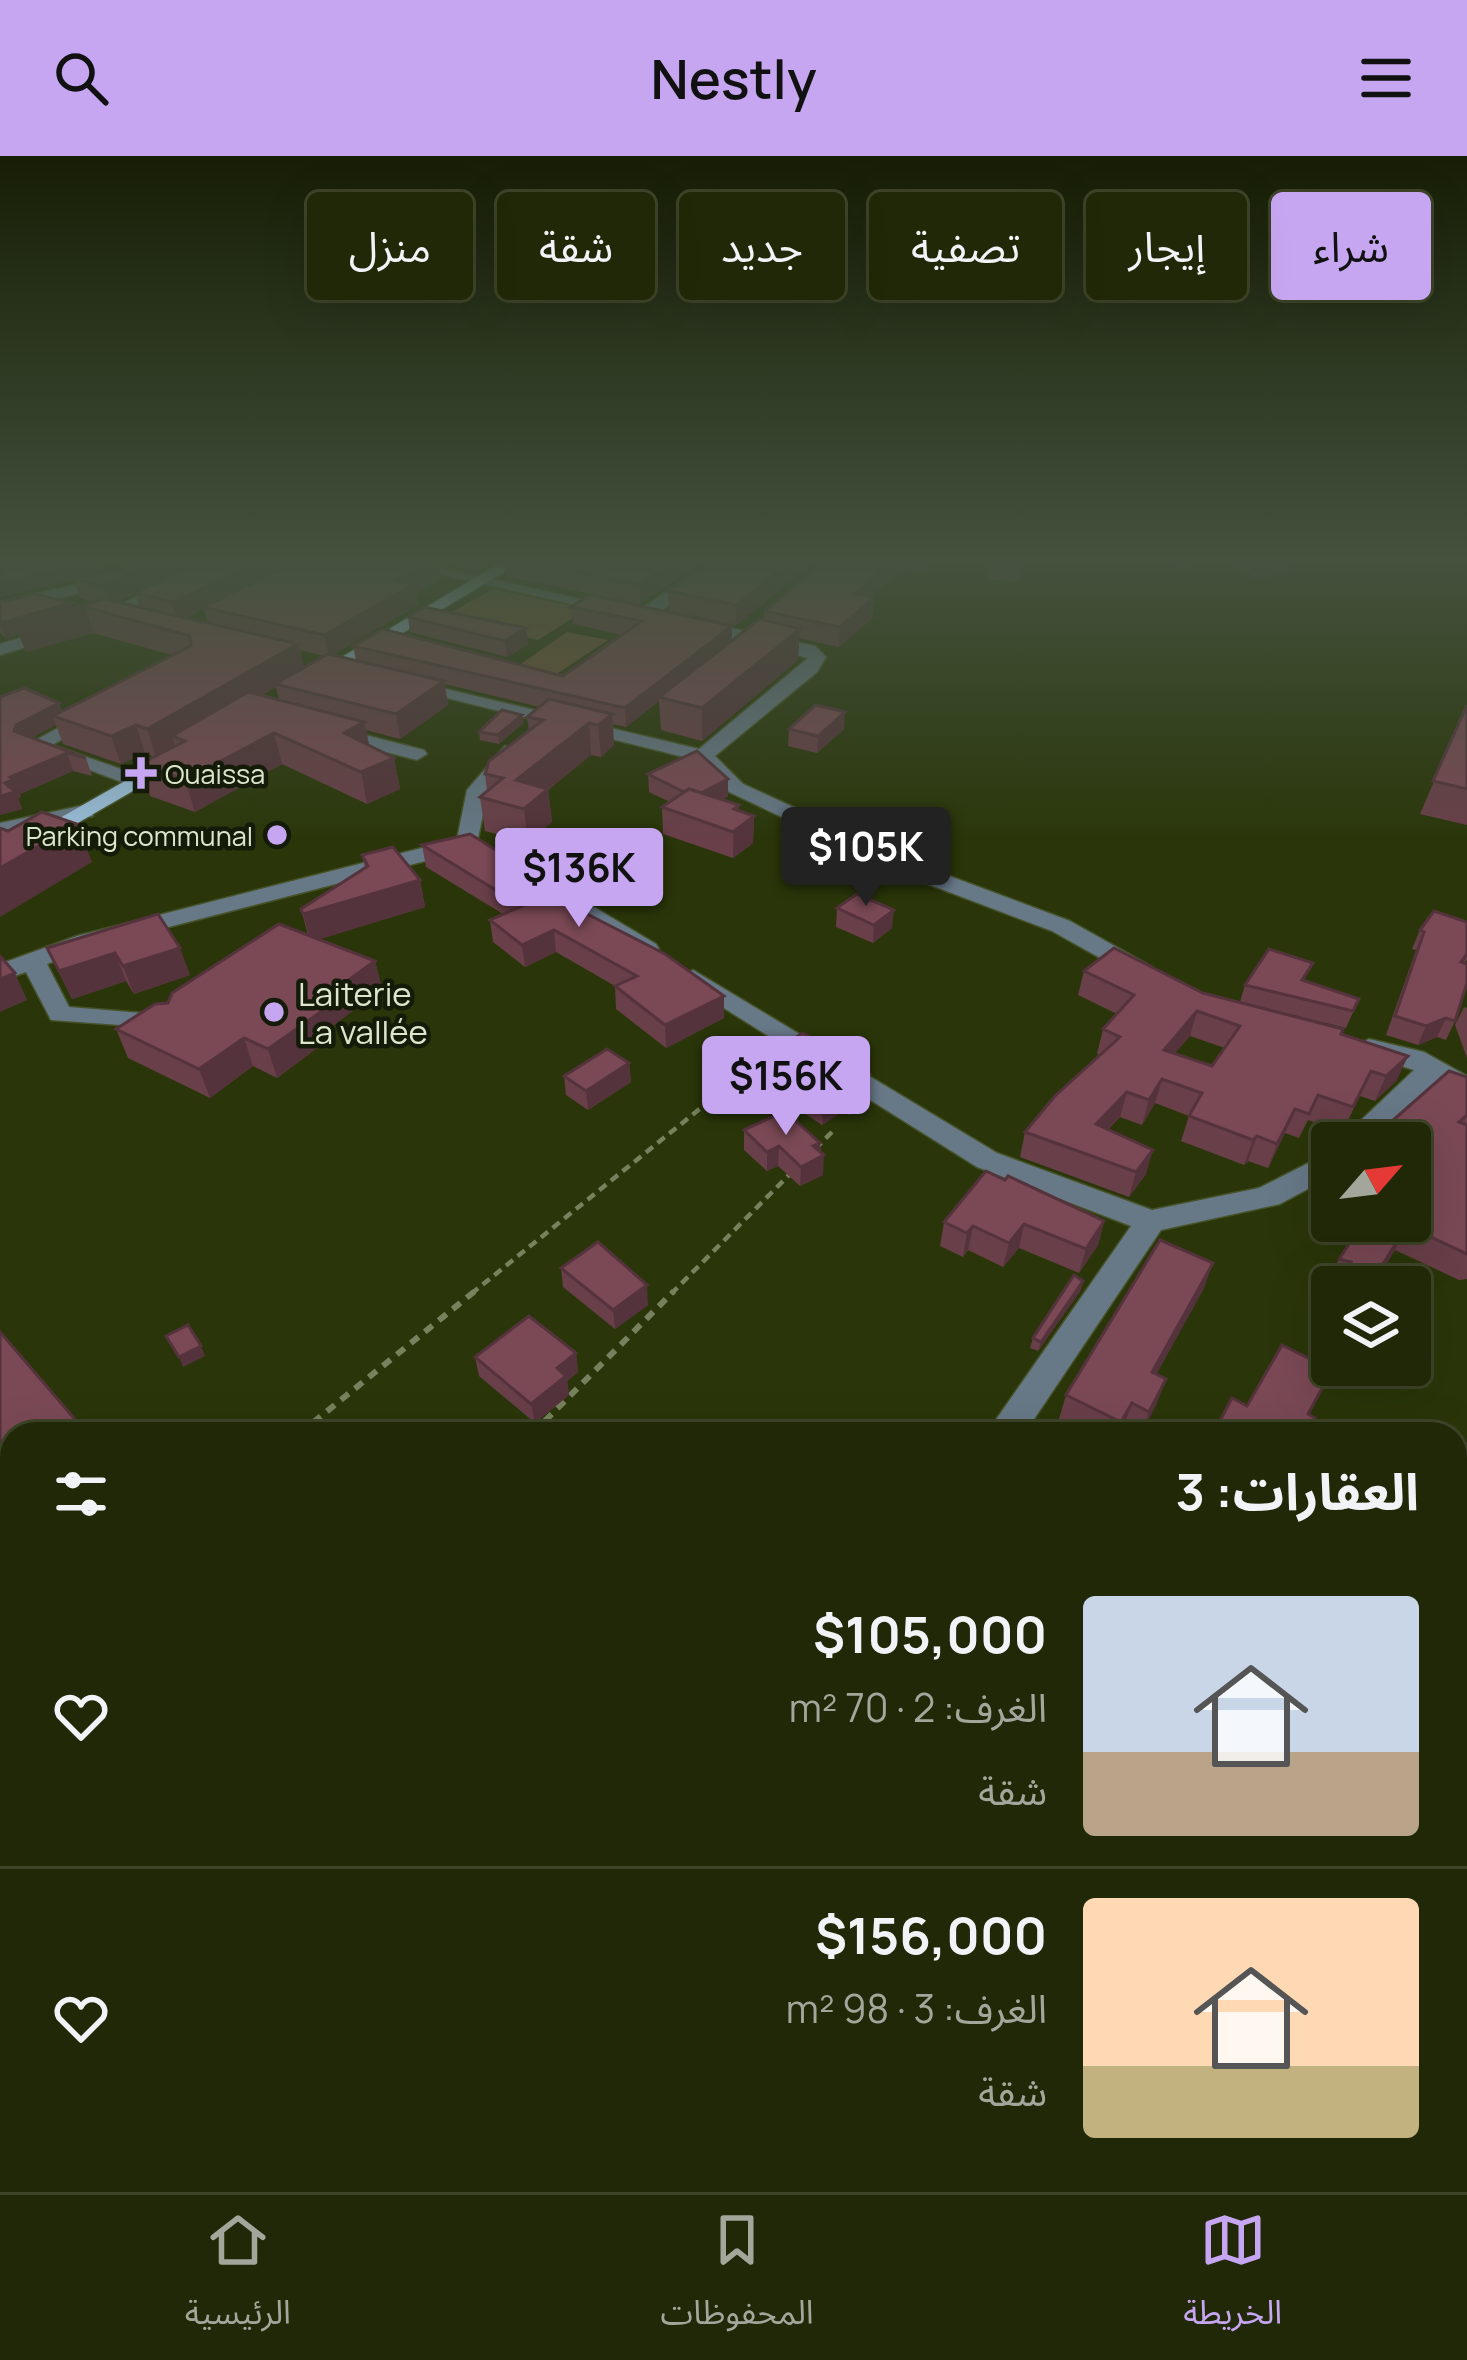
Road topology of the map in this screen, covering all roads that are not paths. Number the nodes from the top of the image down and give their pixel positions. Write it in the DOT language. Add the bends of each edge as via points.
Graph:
graph roads {
  1 [pos="356,654"];
  2 [pos="814,654"];
  3 [pos="310,663"];
  4 [pos="332,668"];
  5 [pos="353,673"];
  6 [pos="396,683"];
  7 [pos="293,690"];
  8 [pos="111,707"];
  9 [pos="548,718"];
  10 [pos="302,724"];
  11 [pos="196,746"];
  12 [pos="417,754"];
  13 [pos="703,756"];
  14 [pos="137,781"];
  15 [pos="85,811"];
  16 [pos="0,830"];
  17 [pos="468,843"];
  18 [pos="0,861"];
  19 [pos="32,961"];
  20 [pos="0,973"];
  21 [pos="1165,984"];
  22 [pos="166,1023"];
  23 [pos="1344,1041"];
  24 [pos="1430,1067"];
  25 [pos="1467,1088"];
  26 [pos="1376,1122"];
  27 [pos="1311,1176"];
  28 [pos="1151,1221"];
  29 [pos="1012,1422"];
  1 -- 4 [label="main road"];
  2 -- 13 [label="street" via="811,668"];
  3 -- 4 [label="street"];
  4 -- 5 [label="street"];
  4 -- 7 [label="main road"];
  6 -- 9 [label="street"];
  8 -- 14 [label="street" via="35,746"];
  9 -- 13 [label="street" via="639,732"];
  9 -- 17 [label="street" via="472,794"];
  10 -- 12 [label="street"];
  11 -- 14 [label="main road"];
  13 -- 21 [label="street" via="736,788 912,870 1060,926"];
  14 -- 15 [label="main road"];
  15 -- 16 [label="street"];
  15 -- 18 [label="main road"];
  17 -- 19 [label="street"];
  17 -- 28 [label="street" via="987,1160"];
  19 -- 20 [label="street"];
  19 -- 22 [label="street" via="60,1014"];
  23 -- 24 [label="street"];
  24 -- 25 [label="street"];
  24 -- 26 [label="street"];
  27 -- 28 [label="street" via="1249,1203"];
  28 -- 29 [label="street"];
}
